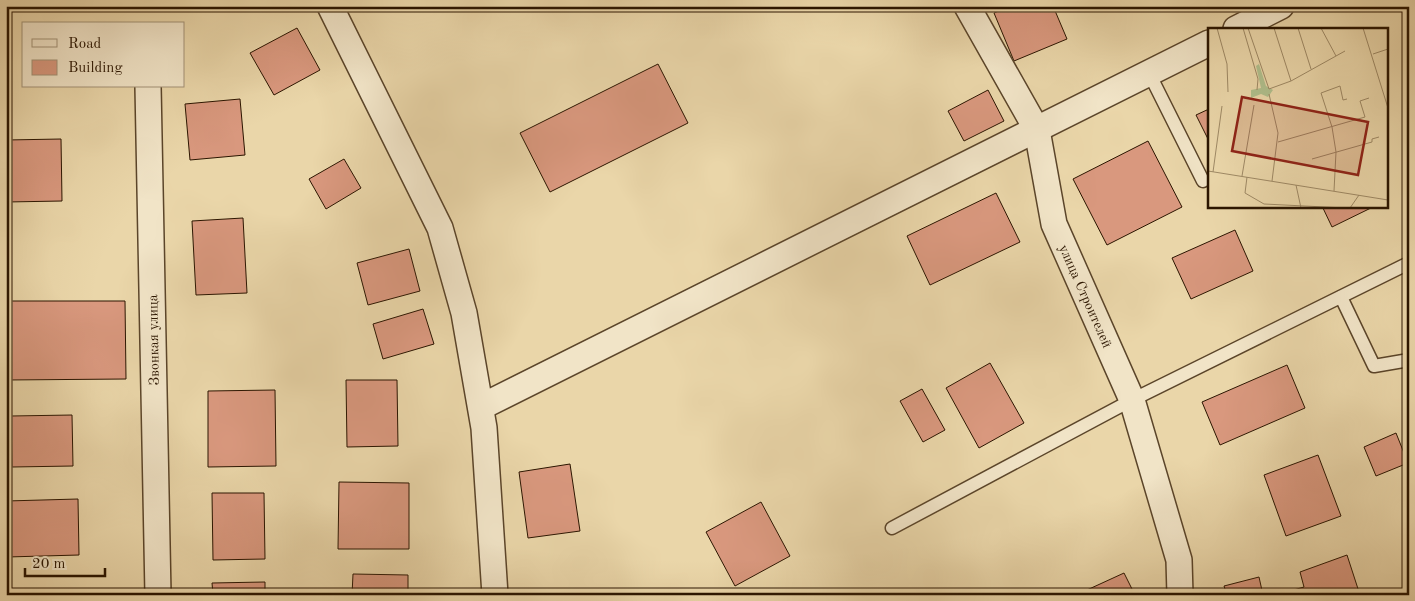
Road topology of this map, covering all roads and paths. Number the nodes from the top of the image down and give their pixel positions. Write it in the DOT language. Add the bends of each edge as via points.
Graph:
graph roads {
  1 [pos="330,6"];
  2 [pos="967,6"];
  3 [pos="1281,6"];
  4 [pos="1238,28"];
  5 [pos="1208,44"];
  6 [pos="1149,73"];
  7 [pos="148,88"];
  8 [pos="1037,130"];
  9 [pos="1203,181"];
  10 [pos="1409,263"];
  11 [pos="1341,297"];
  12 [pos="1409,360"];
  13 [pos="1132,400"];
  14 [pos="480,407"];
  15 [pos="892,528"];
  16 [pos="158,595"];
  17 [pos="495,595"];
  18 [pos="1180,595"];
  1 -- 14 [label="street" via="440,228 464,313"];
  2 -- 8 [label="street, улица Строителей"];
  3 -- 4 [label="street"];
  5 -- 6 [label="street"];
  6 -- 8 [label="street"];
  6 -- 9 [label="lane"];
  7 -- 16 [label="street, Звонкая улица"];
  8 -- 13 [label="street, улица Строителей" via="1054,224"];
  8 -- 14 [label="street"];
  10 -- 11 [label="lane"];
  11 -- 12 [label="lane" via="1374,366"];
  11 -- 13 [label="lane"];
  13 -- 15 [label="lane"];
  13 -- 18 [label="street, улица Строителей" via="1179,560"];
  14 -- 17 [label="street"];
}
